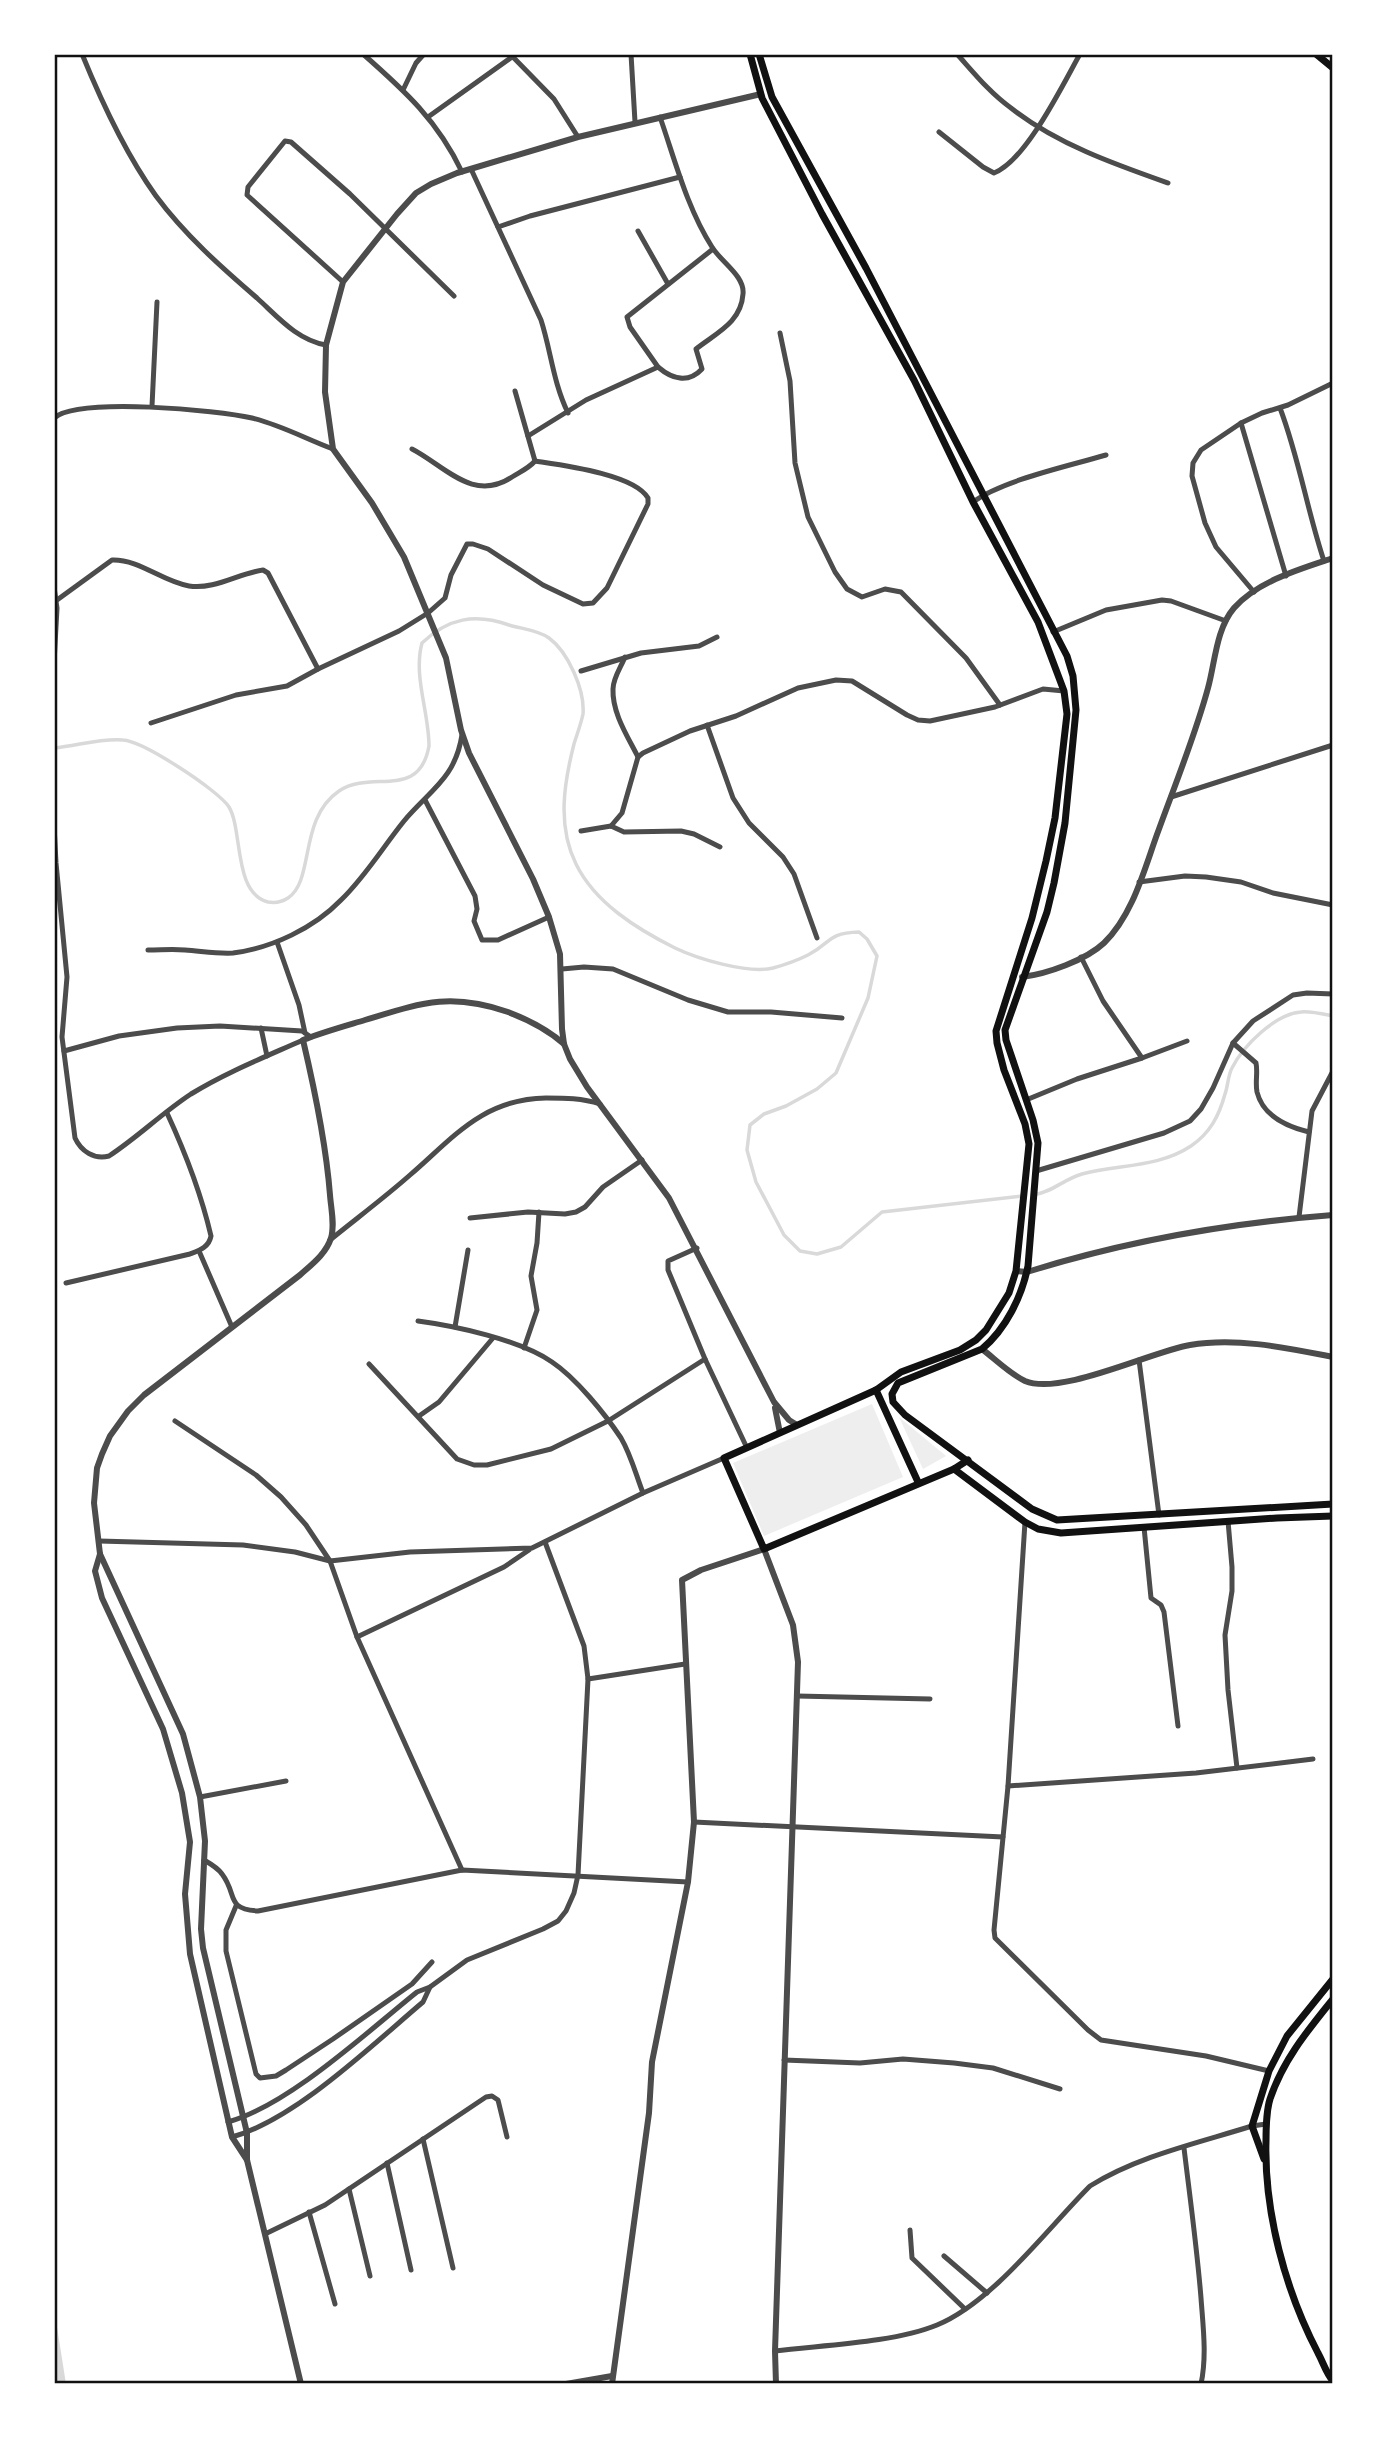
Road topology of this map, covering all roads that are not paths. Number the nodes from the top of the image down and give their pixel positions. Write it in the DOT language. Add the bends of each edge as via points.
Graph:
graph roads {
  1 [pos="82,54"];
  2 [pos="363,54"];
  3 [pos="424,54"];
  4 [pos="631,54"];
  5 [pos="750,54"];
  6 [pos="759,54"];
  7 [pos="957,54"];
  8 [pos="1080,54"];
  9 [pos="1316,54"];
  10 [pos="511,56"];
  11 [pos="1333,68"];
  12 [pos="402,90"];
  13 [pos="761,94"];
  14 [pos="428,117"];
  15 [pos="660,117"];
  16 [pos="635,122"];
  17 [pos="1038,126"];
  18 [pos="939,132"];
  19 [pos="578,136"];
  20 [pos="471,169"];
  21 [pos="462,172"];
  22 [pos="680,177"];
  23 [pos="1168,183"];
  24 [pos="833,207"];
  25 [pos="822,214"];
  26 [pos="498,227"];
  27 [pos="386,228"];
  28 [pos="638,231"];
  29 [pos="713,249"];
  30 [pos="343,282"];
  31 [pos="668,284"];
  32 [pos="454,296"];
  33 [pos="157,302"];
  34 [pos="780,333"];
  35 [pos="326,345"];
  36 [pos="658,367"];
  37 [pos="1333,383"];
  38 [pos="515,391"];
  39 [pos="152,407"];
  40 [pos="1280,408"];
  41 [pos="568,412"];
  42 [pos="54,418"];
  43 [pos="1241,424"];
  44 [pos="528,436"];
  45 [pos="333,449"];
  46 [pos="412,449"];
  47 [pos="1106,455"];
  48 [pos="535,461"];
  49 [pos="983,495"];
  50 [pos="973,502"];
  51 [pos="1333,558"];
  52 [pos="1324,561"];
  53 [pos="1286,576"];
  54 [pos="54,587"];
  55 [pos="1254,592"];
  56 [pos="57,600"];
  57 [pos="428,613"];
  58 [pos="1226,621"];
  59 [pos="1053,632"];
  60 [pos="717,637"];
  61 [pos="625,657"];
  62 [pos="54,663"];
  63 [pos="318,669"];
  64 [pos="581,671"];
  65 [pos="1064,691"];
  66 [pos="1000,705"];
  67 [pos="151,723"];
  68 [pos="707,725"];
  69 [pos="462,736"];
  70 [pos="1333,746"];
  71 [pos="54,756"];
  72 [pos="638,757"];
  73 [pos="55,774"];
  74 [pos="1171,797"];
  75 [pos="425,800"];
  76 [pos="54,823"];
  77 [pos="611,826"];
  78 [pos="581,831"];
  79 [pos="720,847"];
  80 [pos="1139,883"];
  81 [pos="1333,905"];
  82 [pos="549,917"];
  83 [pos="817,938"];
  84 [pos="277,942"];
  85 [pos="148,950"];
  86 [pos="1081,957"];
  87 [pos="562,970"];
  88 [pos="1013,977"];
  89 [pos="1023,977"];
  90 [pos="1333,994"];
  91 [pos="842,1018"];
  92 [pos="261,1028"];
  93 [pos="54,1037"];
  94 [pos="62,1037"];
  95 [pos="306,1037"];
  96 [pos="1187,1041"];
  97 [pos="564,1044"];
  98 [pos="1234,1044"];
  99 [pos="64,1051"];
  100 [pos="267,1056"];
  101 [pos="1142,1058"];
  102 [pos="1333,1071"];
  103 [pos="1026,1101"];
  104 [pos="600,1104"];
  105 [pos="167,1112"];
  106 [pos="1309,1132"];
  107 [pos="642,1160"];
  108 [pos="1035,1176"];
  109 [pos="539,1212"];
  110 [pos="1333,1215"];
  111 [pos="1299,1217"];
  112 [pos="470,1218"];
  113 [pos="330,1240"];
  114 [pos="697,1248"];
  115 [pos="468,1250"];
  116 [pos="198,1251"];
  117 [pos="1016,1271"];
  118 [pos="1027,1272"];
  119 [pos="66,1283"];
  120 [pos="418,1321"];
  121 [pos="232,1327"];
  122 [pos="455,1327"];
  123 [pos="493,1338"];
  124 [pos="524,1348"];
  125 [pos="982,1349"];
  126 [pos="1333,1357"];
  127 [pos="705,1359"];
  128 [pos="1139,1360"];
  129 [pos="369,1364"];
  130 [pos="876,1390"];
  131 [pos="774,1402"];
  132 [pos="419,1416"];
  133 [pos="175,1421"];
  134 [pos="608,1422"];
  135 [pos="797,1425"];
  136 [pos="780,1433"];
  137 [pos="747,1448"];
  138 [pos="724,1458"];
  139 [pos="968,1461"];
  140 [pos="954,1469"];
  141 [pos="918,1482"];
  142 [pos="643,1493"];
  143 [pos="1333,1504"];
  144 [pos="1263,1508"];
  145 [pos="1159,1515"];
  146 [pos="1333,1516"];
  147 [pos="1264,1519"];
  148 [pos="1228,1521"];
  149 [pos="1025,1522"];
  150 [pos="1144,1527"];
  151 [pos="99,1541"];
  152 [pos="545,1542"];
  153 [pos="532,1548"];
  154 [pos="764,1549"];
  155 [pos="100,1554"];
  156 [pos="330,1561"];
  157 [pos="357,1637"];
  158 [pos="685,1664"];
  159 [pos="588,1679"];
  160 [pos="165,1695"];
  161 [pos="797,1696"];
  162 [pos="930,1699"];
  163 [pos="149,1702"];
  164 [pos="1178,1726"];
  165 [pos="1313,1759"];
  166 [pos="1237,1768"];
  167 [pos="286,1781"];
  168 [pos="1008,1786"];
  169 [pos="200,1797"];
  170 [pos="694,1822"];
  171 [pos="792,1829"];
  172 [pos="1003,1837"];
  173 [pos="205,1841"];
  174 [pos="190,1842"];
  175 [pos="204,1860"];
  176 [pos="462,1870"];
  177 [pos="578,1875"];
  178 [pos="688,1882"];
  179 [pos="236,1906"];
  180 [pos="432,1962"];
  181 [pos="1333,1979"];
  182 [pos="430,1987"];
  183 [pos="1333,1999"];
  184 [pos="785,2060"];
  185 [pos="1269,2070"];
  186 [pos="1060,2089"];
  187 [pos="244,2117"];
  188 [pos="228,2122"];
  189 [pos="1266,2124"];
  190 [pos="1252,2126"];
  191 [pos="247,2133"];
  192 [pos="232,2137"];
  193 [pos="507,2137"];
  194 [pos="423,2139"];
  195 [pos="1184,2148"];
  196 [pos="247,2160"];
  197 [pos="387,2163"];
  198 [pos="1265,2163"];
  199 [pos="349,2189"];
  200 [pos="309,2212"];
  201 [pos="910,2231"];
  202 [pos="265,2234"];
  203 [pos="944,2256"];
  204 [pos="453,2267"];
  205 [pos="411,2270"];
  206 [pos="370,2276"];
  207 [pos="987,2293"];
  208 [pos="335,2304"];
  209 [pos="965,2309"];
  210 [pos="775,2351"];
  211 [pos="612,2380"];
  212 [pos="1333,2381"];
  213 [pos="301,2384"];
  214 [pos="566,2384"];
  215 [pos="776,2384"];
  216 [pos="1201,2384"];
  1 -- 35 [label="street" via="133,162 176,220 302,338"];
  2 -- 12 [label="street"];
  3 -- 12 [label="street"];
  4 -- 16 [label="street"];
  5 -- 13 [label="main road"];
  6 -- 24 [label="main road" via="772,97"];
  7 -- 17 [label="street" via="991,92"];
  8 -- 17 [label="street"];
  9 -- 11 [label="main road"];
  10 -- 14 [label="street"];
  10 -- 19 [label="street" via="554,99"];
  12 -- 14 [label="street"];
  13 -- 15 [label="street"];
  13 -- 25 [label="main road"];
  14 -- 21 [label="street"];
  15 -- 16 [label="street"];
  15 -- 22 [label="street"];
  16 -- 19 [label="street"];
  17 -- 18 [label="street" via="1016,157 994,173"];
  17 -- 23 [label="street" via="1078,148"];
  19 -- 20 [label="street"];
  20 -- 21 [label="street"];
  20 -- 26 [label="street"];
  21 -- 27 [label="street" via="416,193"];
  22 -- 26 [label="street"];
  22 -- 29 [label="street"];
  24 -- 25 [label="main road"];
  24 -- 49 [label="main road"];
  25 -- 50 [label="main road" via="914,380"];
  26 -- 41 [label="street" via="541,320 557,388"];
  27 -- 30 [label="street"];
  27 -- 30 [label="street" via="288,141 283,143 247,194"];
  27 -- 32 [label="street"];
  28 -- 31 [label="street"];
  29 -- 31 [label="street"];
  29 -- 36 [label="street" via="742,282 739,309 730,324 696,349 702,368 699,373 684,379"];
  30 -- 35 [label="street"];
  31 -- 36 [label="street" via="627,317"];
  33 -- 39 [label="street"];
  34 -- 66 [label="street" via="790,381 795,463 808,517 835,572 847,589 862,597 885,589 901,592 966,658"];
  35 -- 45 [label="street" via="326,410"];
  36 -- 41 [label="street"];
  37 -- 40 [label="street"];
  38 -- 44 [label="street"];
  39 -- 42 [label="street" via="116,406 65,412"];
  39 -- 45 [label="street" via="253,418"];
  40 -- 43 [label="street"];
  40 -- 52 [label="street"];
  41 -- 44 [label="street"];
  43 -- 53 [label="street"];
  43 -- 55 [label="street" via="1201,450 1192,476 1216,547"];
  44 -- 48 [label="street"];
  45 -- 57 [label="street" via="399,548"];
  46 -- 48 [label="street" via="460,481 491,487"];
  47 -- 49 [label="street"];
  48 -- 57 [label="street" via="598,472 640,489 649,498 607,588 593,603 583,604 543,585 488,549 470,544 451,575 445,598"];
  49 -- 50 [label="street"];
  49 -- 59 [label="main road"];
  50 -- 65 [label="main road" via="1038,622"];
  51 -- 52 [label="street"];
  52 -- 53 [label="street"];
  53 -- 55 [label="street"];
  54 -- 56 [label="street"];
  55 -- 58 [label="street"];
  56 -- 62 [label="street"];
  56 -- 63 [label="street" via="112,560 195,587 263,570"];
  57 -- 63 [label="street"];
  57 -- 69 [label="street" via="442,646"];
  58 -- 59 [label="street" via="1162,600 1105,610"];
  58 -- 74 [label="street"];
  59 -- 89 [label="main road" via="1072,668 1075,722 1055,883"];
  60 -- 61 [label="street" via="699,646"];
  61 -- 64 [label="street"];
  61 -- 72 [label="street" via="614,682 613,698"];
  63 -- 67 [label="street" via="287,686 236,695"];
  65 -- 66 [label="street" via="1043,690"];
  65 -- 88 [label="main road" via="1067,714 1055,818 1039,893"];
  66 -- 68 [label="street" via="941,720 918,720 852,681 836,680 798,688"];
  68 -- 72 [label="street"];
  68 -- 83 [label="street" via="733,798 794,874"];
  69 -- 75 [label="street" via="452,768"];
  69 -- 82 [label="street"];
  70 -- 74 [label="street"];
  71 -- 73 [label="street"];
  72 -- 77 [label="street" via="622,813"];
  73 -- 76 [label="street"];
  74 -- 80 [label="street"];
  75 -- 82 [label="street" via="475,896 474,921 482,940 498,940"];
  75 -- 84 [label="street" via="341,901"];
  76 -- 94 [label="street" via="67,977"];
  77 -- 78 [label="street"];
  77 -- 79 [label="street" via="624,832 681,831"];
  80 -- 81 [label="street" via="1206,877"];
  80 -- 86 [label="street" via="1112,934"];
  82 -- 87 [label="street"];
  84 -- 85 [label="street" via="230,953"];
  84 -- 95 [label="street"];
  86 -- 89 [label="street"];
  86 -- 101 [label="street" via="1103,1001"];
  87 -- 91 [label="street" via="614,968 728,1012"];
  87 -- 97 [label="street"];
  88 -- 89 [label="street"];
  88 -- 117 [label="main road" via="996,1035 1028,1135"];
  89 -- 103 [label="main road" via="1005,1035"];
  90 -- 98 [label="street" via="1293,995 1253,1021"];
  92 -- 95 [label="street"];
  92 -- 99 [label="street" via="155,1030"];
  92 -- 100 [label="street"];
  93 -- 94 [label="street"];
  94 -- 99 [label="street"];
  95 -- 97 [label="street" via="410,1006 449,1000 483,1004 526,1019"];
  95 -- 100 [label="street"];
  95 -- 113 [label="street" via="328,1175"];
  96 -- 101 [label="street"];
  97 -- 104 [label="street"];
  98 -- 106 [label="street" via="1254,1062 1257,1091 1264,1105 1283,1124"];
  98 -- 108 [label="street" via="1201,1109 1189,1121"];
  99 -- 105 [label="street" via="75,1138 89,1154 109,1156"];
  100 -- 105 [label="street" via="211,1083"];
  101 -- 103 [label="street"];
  102 -- 106 [label="street" via="1314,1106"];
  103 -- 108 [label="main road" via="1036,1133"];
  104 -- 107 [label="street"];
  104 -- 113 [label="street" via="531,1098 503,1104 444,1143"];
  105 -- 116 [label="street" via="209,1226 210,1242"];
  106 -- 111 [label="street"];
  107 -- 109 [label="street" via="576,1212"];
  107 -- 114 [label="street"];
  108 -- 118 [label="main road"];
  109 -- 112 [label="street"];
  109 -- 124 [label="street" via="531,1276 537,1310"];
  110 -- 111 [label="street"];
  111 -- 118 [label="street" via="1127,1244"];
  113 -- 121 [label="street" via="300,1275"];
  114 -- 127 [label="street" via="668,1261 668,1270"];
  114 -- 131 [label="street"];
  115 -- 122 [label="street"];
  116 -- 119 [label="street"];
  116 -- 121 [label="street"];
  117 -- 118 [label="street"];
  117 -- 130 [label="main road" via="1009,1293 976,1340 901,1372"];
  118 -- 125 [label="main road" via="998,1333"];
  120 -- 122 [label="street"];
  121 -- 151 [label="street" via="144,1395 110,1436 94,1483"];
  122 -- 123 [label="street"];
  123 -- 124 [label="street"];
  123 -- 132 [label="street" via="439,1402"];
  124 -- 134 [label="street" via="554,1363"];
  125 -- 128 [label="street" via="1014,1374 1036,1383 1060,1382"];
  125 -- 139 [label="main road" via="898,1383 891,1394 898,1409"];
  126 -- 128 [label="street" via="1276,1346 1222,1343 1192,1345"];
  127 -- 134 [label="street"];
  127 -- 137 [label="street"];
  128 -- 145 [label="street"];
  129 -- 132 [label="street"];
  130 -- 135 [label="main road"];
  130 -- 141 [label="main road"];
  131 -- 135 [label="street"];
  131 -- 136 [label="street"];
  132 -- 134 [label="street" via="457,1459 474,1465 551,1449"];
  133 -- 156 [label="street" via="256,1475 300,1518"];
  134 -- 142 [label="street" via="621,1439"];
  135 -- 136 [label="main road"];
  136 -- 137 [label="main road"];
  137 -- 138 [label="main road"];
  138 -- 142 [label="street"];
  138 -- 154 [label="main road"];
  139 -- 140 [label="main road"];
  139 -- 145 [label="main road" via="1032,1509 1057,1520"];
  140 -- 141 [label="main road"];
  140 -- 149 [label="main road"];
  141 -- 154 [label="main road"];
  142 -- 152 [label="street"];
  143 -- 144 [label="main road"];
  144 -- 145 [label="main road"];
  144 -- 147 [label="main road"];
  146 -- 147 [label="main road"];
  147 -- 148 [label="main road"];
  148 -- 150 [label="main road"];
  148 -- 166 [label="street" via="1232,1567 1225,1635"];
  149 -- 150 [label="main road" via="1061,1533"];
  149 -- 168 [label="street"];
  150 -- 164 [label="street" via="1151,1598 1164,1612"];
  151 -- 155 [label="street"];
  151 -- 156 [label="street" via="243,1545"];
  152 -- 153 [label="street"];
  152 -- 159 [label="street" via="584,1646"];
  153 -- 156 [label="street" via="411,1552"];
  153 -- 157 [label="street" via="504,1567"];
  154 -- 158 [label="street" via="682,1580"];
  154 -- 161 [label="street" via="796,1637"];
  155 -- 160 [label="street"];
  155 -- 163 [label="street" via="95,1571 102,1598"];
  156 -- 157 [label="street"];
  157 -- 176 [label="street"];
  158 -- 159 [label="street"];
  158 -- 170 [label="street"];
  159 -- 177 [label="street"];
  160 -- 163 [label="street"];
  160 -- 169 [label="street" via="183,1734"];
  161 -- 162 [label="street"];
  161 -- 171 [label="street"];
  163 -- 174 [label="street" via="175,1765"];
  165 -- 166 [label="street"];
  166 -- 168 [label="street"];
  167 -- 169 [label="street"];
  168 -- 172 [label="street"];
  169 -- 173 [label="street"];
  170 -- 171 [label="street"];
  170 -- 178 [label="street"];
  171 -- 172 [label="street"];
  171 -- 184 [label="street"];
  172 -- 185 [label="street" via="995,1938 1095,2036"];
  173 -- 174 [label="street"];
  173 -- 175 [label="street"];
  174 -- 188 [label="street" via="185,1894 188,1943"];
  175 -- 179 [label="street" via="225,1877"];
  175 -- 187 [label="street" via="202,1948"];
  176 -- 177 [label="street"];
  176 -- 179 [label="street" via="258,1911"];
  177 -- 178 [label="street"];
  177 -- 182 [label="street" via="558,1921 467,1959"];
  178 -- 211 [label="street" via="652,2062"];
  179 -- 180 [label="street" via="226,1930 226,1951 260,2078 276,2076 314,2051 412,1984"];
  181 -- 185 [label="main road" via="1287,2036"];
  182 -- 187 [label="street" via="417,1992 306,2079"];
  182 -- 191 [label="street" via="423,2001 332,2078"];
  183 -- 189 [label="main road" via="1296,2045 1277,2081"];
  184 -- 186 [label="street" via="954,2063 993,2068"];
  184 -- 210 [label="street"];
  185 -- 190 [label="main road"];
  187 -- 188 [label="street"];
  187 -- 191 [label="street"];
  188 -- 192 [label="street"];
  189 -- 190 [label="street"];
  189 -- 198 [label="main road"];
  190 -- 195 [label="street"];
  190 -- 198 [label="main road"];
  191 -- 192 [label="street"];
  191 -- 196 [label="street"];
  192 -- 196 [label="street"];
  193 -- 194 [label="street" via="498,2100 492,2096"];
  194 -- 197 [label="street"];
  194 -- 204 [label="street"];
  195 -- 207 [label="street" via="1121,2169 1090,2186"];
  195 -- 216 [label="street" via="1203,2323"];
  196 -- 202 [label="street"];
  197 -- 199 [label="street"];
  197 -- 205 [label="street"];
  198 -- 212 [label="main road" via="1268,2201 1294,2296"];
  199 -- 200 [label="street"];
  199 -- 206 [label="street"];
  200 -- 202 [label="street"];
  200 -- 208 [label="street"];
  201 -- 209 [label="street" via="912,2258"];
  202 -- 213 [label="street"];
  203 -- 207 [label="street"];
  207 -- 209 [label="street"];
  209 -- 210 [label="street" via="939,2325 895,2337"];
  210 -- 215 [label="street"];
  211 -- 214 [label="street"];
}
